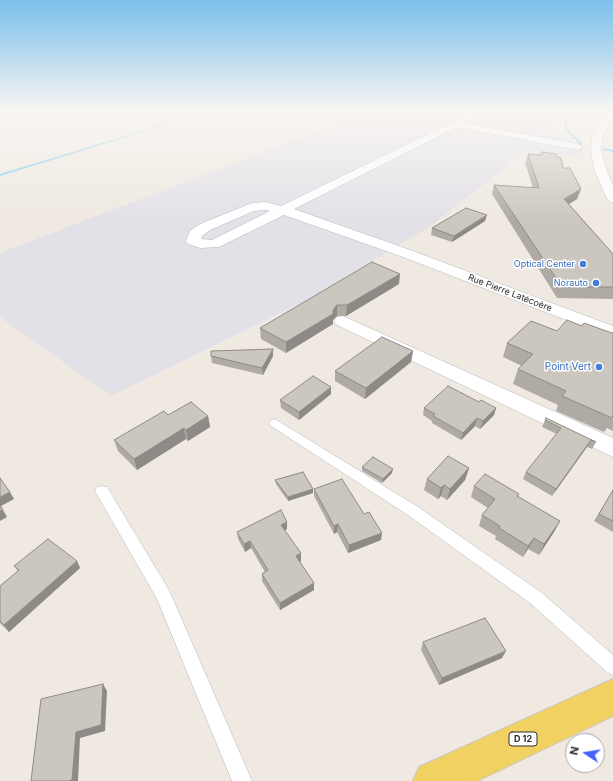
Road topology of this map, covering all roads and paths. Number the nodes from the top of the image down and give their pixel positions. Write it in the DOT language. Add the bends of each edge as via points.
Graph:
graph roads {
  1 [pos="409,147"];
  2 [pos="596,147"];
  3 [pos="600,169"];
  4 [pos="613,170"];
  5 [pos="613,199"];
  6 [pos="283,210"];
  7 [pos="342,321"];
  8 [pos="613,332"];
  9 [pos="275,423"];
  10 [pos="613,448"];
  11 [pos="102,491"];
  12 [pos="613,666"];
  13 [pos="613,697"];
  14 [pos="242,781"];
  15 [pos="433,781"];
  1 -- 6 [label="street"];
  2 -- 3 [label="street"];
  3 -- 4 [label="street"];
  3 -- 5 [label="street"];
  6 -- 6 [label="street, Rue Pierre Latécoère" via="214,244 200,244 193,240 195,234 205,227 252,207 265,206"];
  6 -- 8 [label="street, Rue Pierre Latécoère" via="408,254"];
  7 -- 10 [label="street"];
  9 -- 12 [label="lane" via="413,511 529,594"];
  11 -- 14 [label="lane" via="162,595"];
  13 -- 15 [label="main road, D 12"];
}
